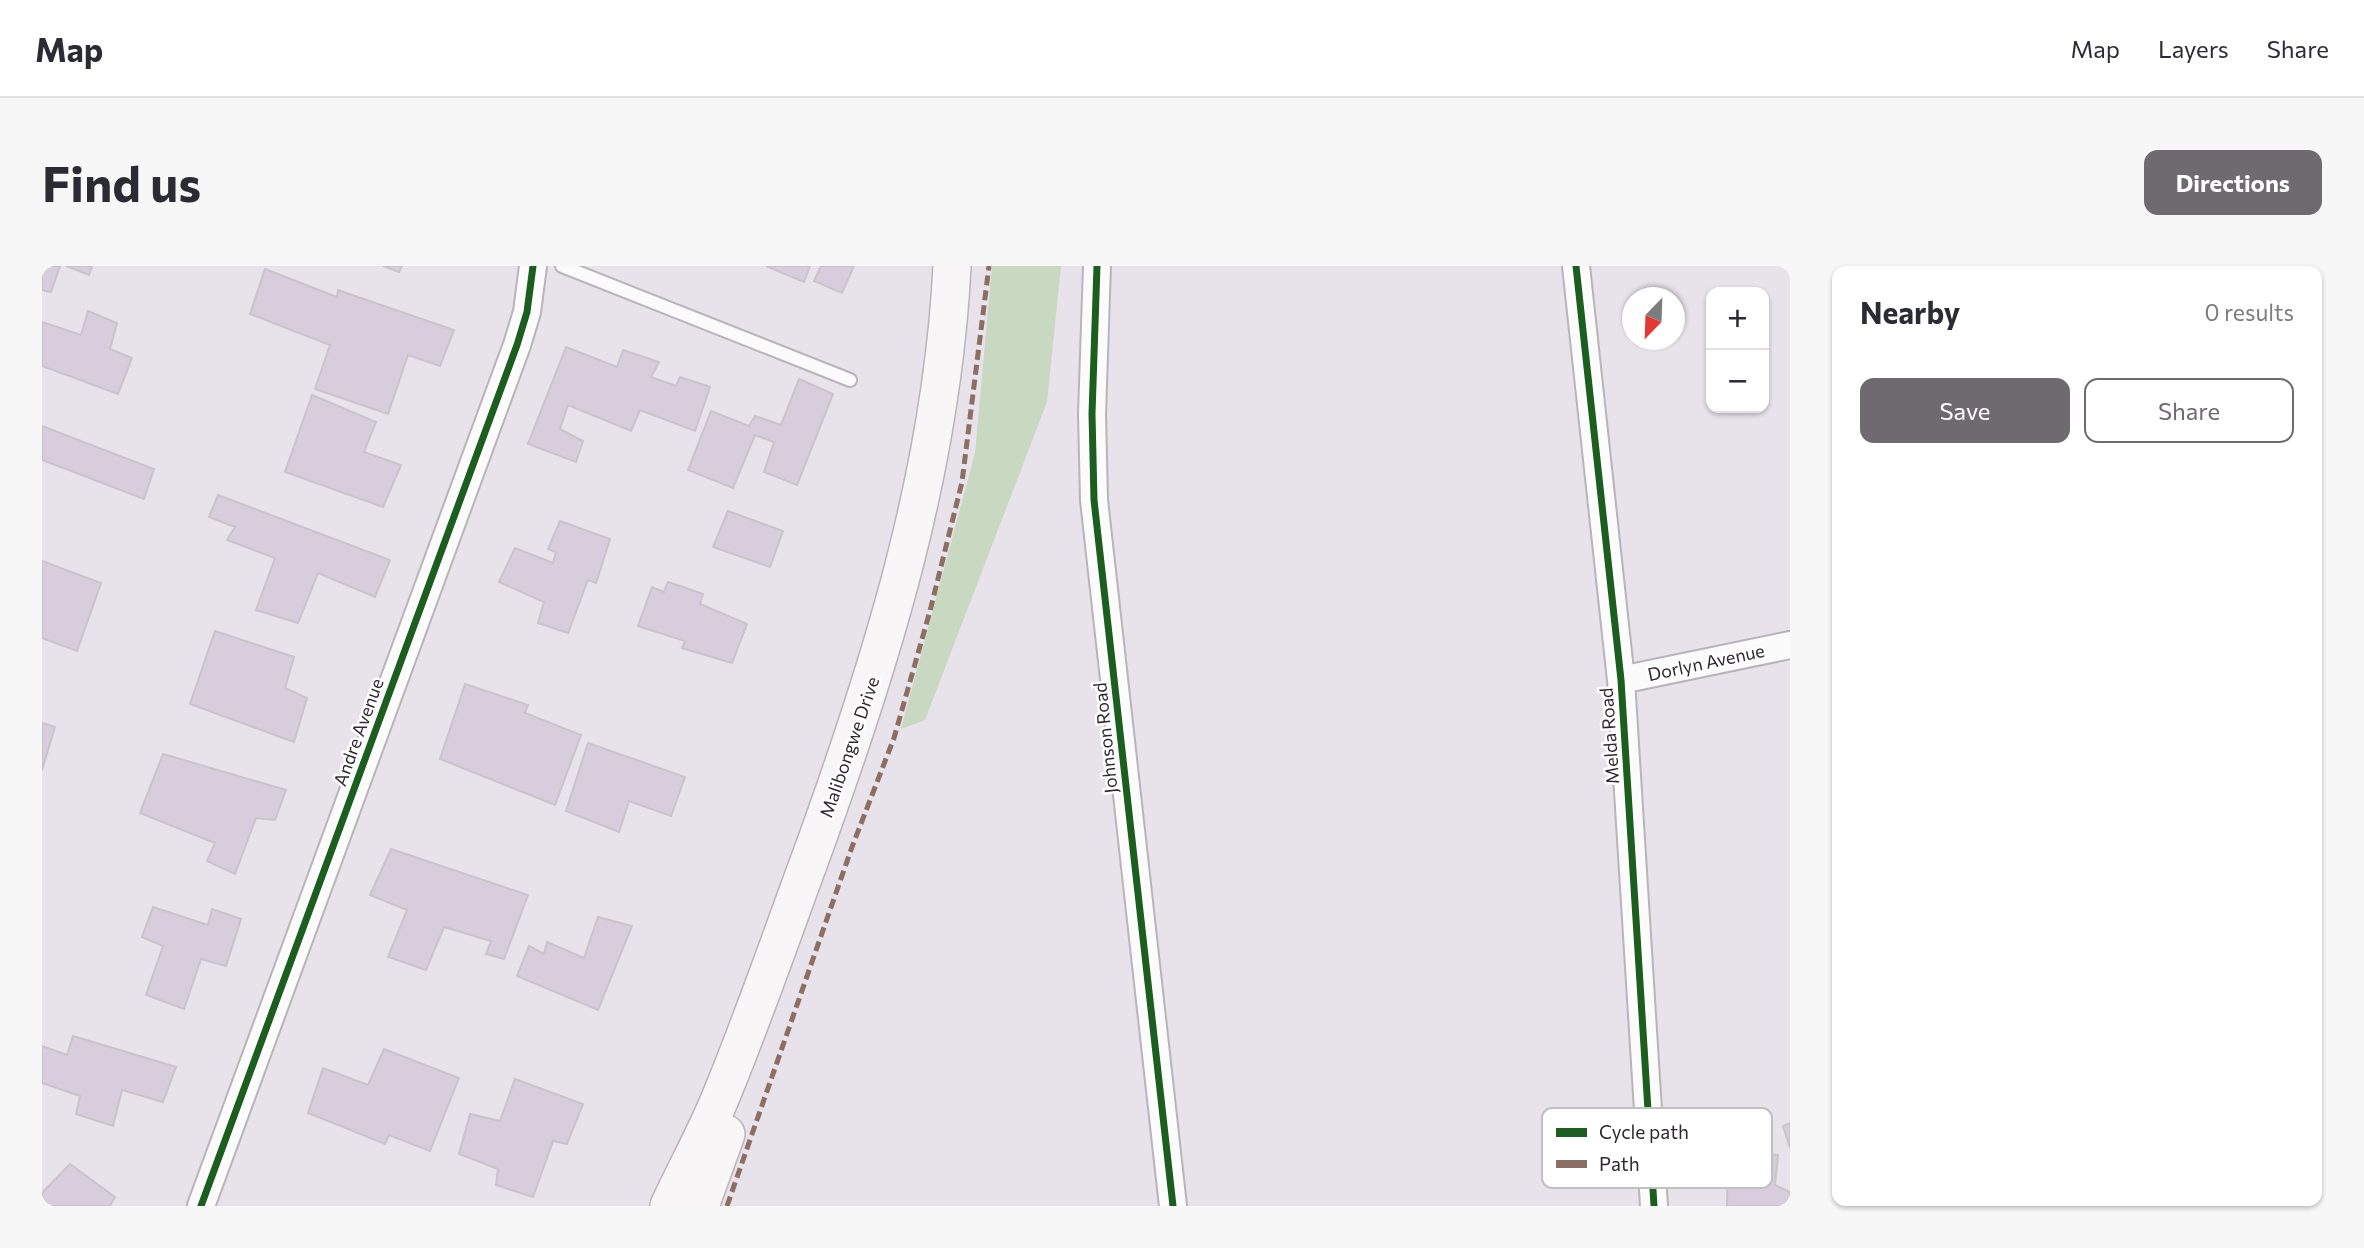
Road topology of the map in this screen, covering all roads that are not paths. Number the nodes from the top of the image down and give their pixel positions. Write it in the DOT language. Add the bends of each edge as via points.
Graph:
graph roads {
  1 [pos="533,266"];
  2 [pos="562,266"];
  3 [pos="952,266"];
  4 [pos="967,266"];
  5 [pos="1097,266"];
  6 [pos="1576,266"];
  7 [pos="850,380"];
  8 [pos="1790,645"];
  9 [pos="1621,680"];
  10 [pos="1648,1108"];
  11 [pos="1653,1188"];
  12 [pos="201,1206"];
  13 [pos="669,1206"];
  14 [pos="700,1206"];
  15 [pos="1173,1206"];
  16 [pos="1654,1206"];
  1 -- 12 [label="street, Andre Avenue" via="517,345"];
  2 -- 7 [label="lane"];
  3 -- 13 [label="main road, Malibongwe Drive" via="928,472 880,655 757,1006"];
  4 -- 14 [label="main road, Malibongwe Drive" via="942,472 894,664"];
  5 -- 15 [label="street, Johnson Road" via="1094,500"];
  6 -- 9 [label="street, Melda Road"];
  8 -- 9 [label="street, Dorlyn Avenue"];
  9 -- 10 [label="street, Melda Road"];
  11 -- 16 [label="street, Melda Road"];
}
